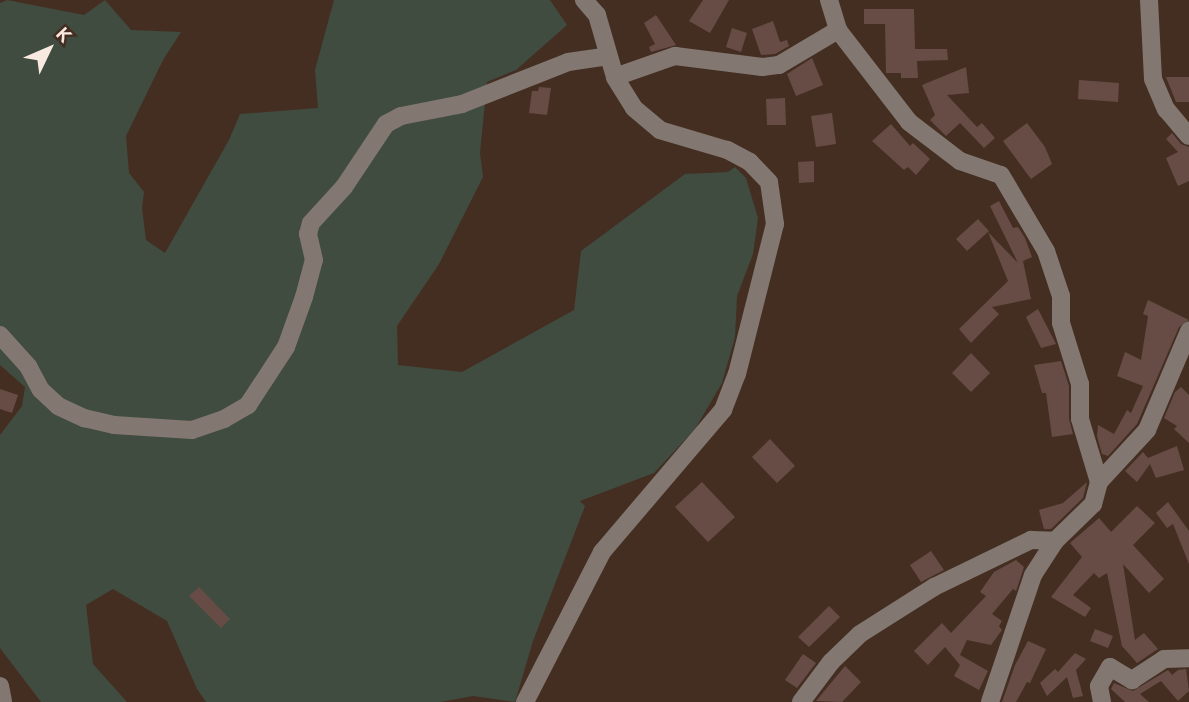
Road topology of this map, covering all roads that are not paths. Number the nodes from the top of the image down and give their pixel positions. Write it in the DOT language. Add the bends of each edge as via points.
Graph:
graph roads {
  1 [pos="584,0"];
  2 [pos="829,0"];
  3 [pos="1149,0"];
  4 [pos="838,30"];
  5 [pos="609,56"];
  6 [pos="615,77"];
  7 [pos="1189,136"];
  8 [pos="1189,331"];
  9 [pos="0,335"];
  10 [pos="1099,482"];
  11 [pos="1055,541"];
  12 [pos="1189,658"];
  13 [pos="0,686"];
  14 [pos="3,702"];
  15 [pos="525,702"];
  16 [pos="801,702"];
  17 [pos="990,702"];
  18 [pos="1102,702"];
  1 -- 5 [label="street" via="597,15"];
  2 -- 4 [label="street"];
  3 -- 7 [label="street" via="1153,79 1166,109"];
  4 -- 6 [label="street" via="779,65 675,56"];
  4 -- 10 [label="street" via="909,122 960,161 1001,175 1046,251 1080,384 1080,419"];
  5 -- 6 [label="street"];
  5 -- 9 [label="street" via="568,62 463,104 401,116 386,124 344,187 311,223 308,234 314,260 285,347 248,405 224,419 192,430 114,425 84,418 58,406 41,390 28,366"];
  6 -- 15 [label="street" via="634,108 660,130 727,150 750,162 769,182 775,224 737,374 723,410 602,552"];
  8 -- 10 [label="street" via="1147,430"];
  10 -- 11 [label="street" via="1093,504"];
  11 -- 16 [label="street" via="1031,540 913,600 860,634 831,662"];
  11 -- 17 [label="street" via="1033,575"];
  12 -- 18 [label="street" via="1164,659 1132,680 1110,667 1099,686"];
  13 -- 14 [label="street"];
}
